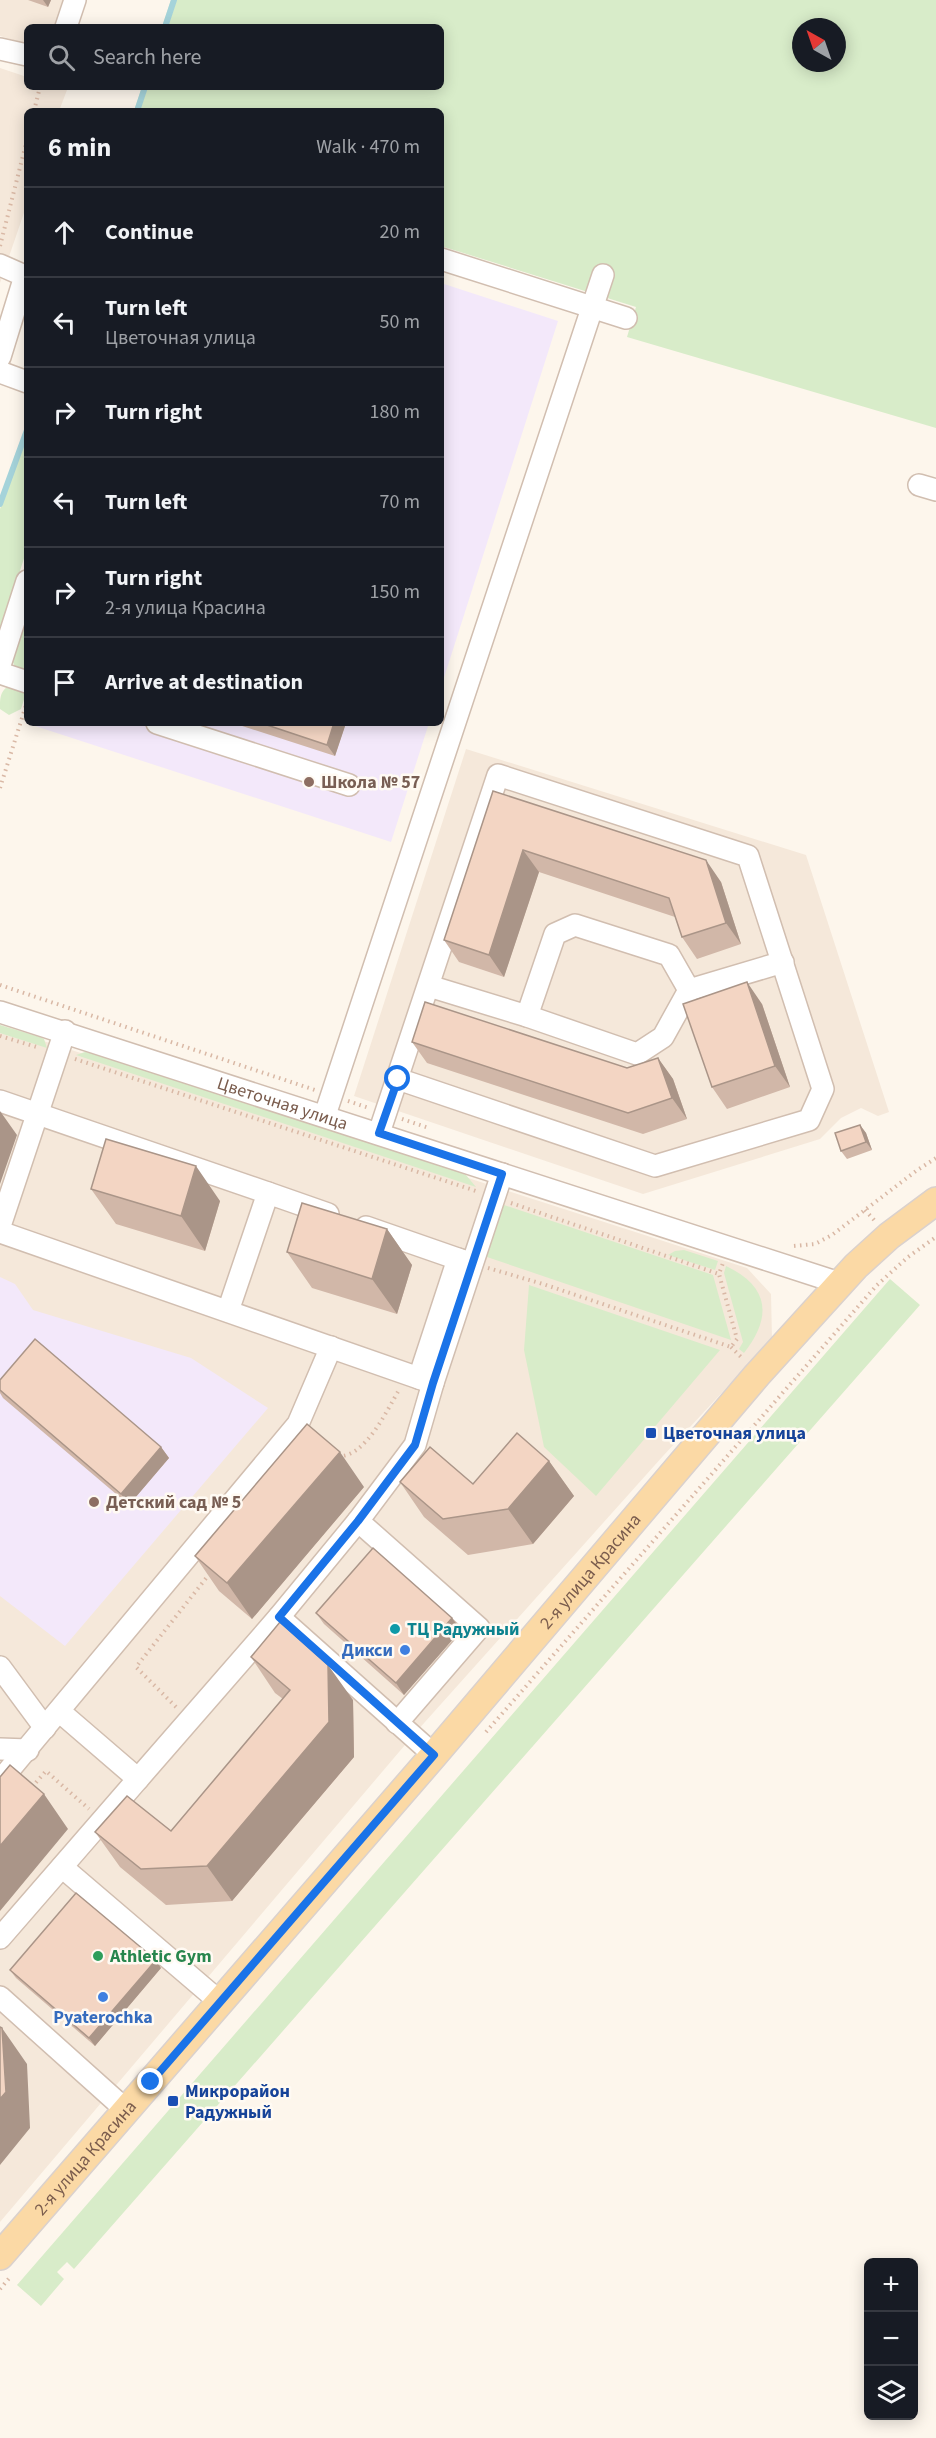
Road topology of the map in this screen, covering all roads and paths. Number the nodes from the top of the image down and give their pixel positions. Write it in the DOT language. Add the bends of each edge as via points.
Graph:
graph roads {
  1 [pos="75,0"];
  2 [pos="67,24"];
  3 [pos="0,50"];
  4 [pos="24,54"];
  5 [pos="39,90"];
  6 [pos="35,108"];
  7 [pos="24,152"];
  8 [pos="0,247"];
  9 [pos="444,260"];
  10 [pos="0,265"];
  11 [pos="603,275"];
  12 [pos="24,276"];
  13 [pos="24,279"];
  14 [pos="592,307"];
  15 [pos="626,318"];
  16 [pos="0,357"];
  17 [pos="0,372"];
  18 [pos="24,381"];
  19 [pos="24,590"];
  20 [pos="0,665"];
  21 [pos="0,673"];
  22 [pos="24,681"];
  23 [pos="24,712"];
  24 [pos="165,726"];
  25 [pos="349,785"];
  26 [pos="0,788"];
  27 [pos="783,962"];
  28 [pos="429,986"];
  29 [pos="689,990"];
  30 [pos="0,1012"];
  31 [pos="527,1016"];
  32 [pos="65,1031"];
  33 [pos="0,1036"];
  34 [pos="57,1053"];
  35 [pos="398,1079"];
  36 [pos="0,1101"];
  37 [pos="39,1114"];
  38 [pos="325,1115"];
  39 [pos="379,1133"];
  40 [pos="936,1158"];
  41 [pos="502,1174"];
  42 [pos="268,1193"];
  43 [pos="494,1197"];
  44 [pos="936,1201"];
  45 [pos="0,1226"];
  46 [pos="0,1232"];
  47 [pos="786,1244"];
  48 [pos="728,1248"];
  49 [pos="465,1261"];
  50 [pos="719,1274"];
  51 [pos="839,1283"];
  52 [pos="228,1311"];
  53 [pos="331,1347"];
  54 [pos="420,1378"];
  55 [pos="333,1455"];
  56 [pos="358,1521"];
  57 [pos="217,1565"];
  58 [pos="279,1617"];
  59 [pos="0,1667"];
  60 [pos="59,1710"];
  61 [pos="189,1720"];
  62 [pos="397,1722"];
  63 [pos="45,1728"];
  64 [pos="0,1749"];
  65 [pos="28,1750"];
  66 [pos="434,1755"];
  67 [pos="138,1779"];
  68 [pos="0,1781"];
  69 [pos="31,1788"];
  70 [pos="102,1821"];
  71 [pos="62,1867"];
  72 [pos="0,1938"];
  73 [pos="0,1997"];
  74 [pos="220,2002"];
  75 [pos="126,2110"];
  76 [pos="0,2256"];
  1 -- 2 [label="street"];
  3 -- 4 [label="street"];
  5 -- 6 [label="path"];
  7 -- 8 [label="path"];
  9 -- 14 [label="street"];
  10 -- 12 [label="street"];
  11 -- 14 [label="street"];
  13 -- 16 [label="street"];
  14 -- 15 [label="street"];
  14 -- 38 [label="street"];
  17 -- 18 [label="street"];
  19 -- 20 [label="street"];
  21 -- 22 [label="street"];
  23 -- 26 [label="path"];
  24 -- 25 [label="street"];
  27 -- 28 [label="street" via="748,856 498,775"];
  27 -- 29 [label="street"];
  27 -- 35 [label="street" via="823,1089 809,1120 655,1166"];
  28 -- 31 [label="street"];
  28 -- 35 [label="street"];
  29 -- 31 [label="street" via="663,1037 637,1054"];
  29 -- 31 [label="street" via="669,955 575,925 555,934"];
  30 -- 32 [label="street, Цветочная улица"];
  32 -- 34 [label="street"];
  32 -- 38 [label="street, Цветочная улица"];
  33 -- 34 [label="path"];
  34 -- 37 [label="street"];
  34 -- 43 [label="path"];
  35 -- 39 [label="street"];
  36 -- 37 [label="street"];
  37 -- 42 [label="street"];
  37 -- 45 [label="street"];
  38 -- 39 [label="street, Цветочная улица"];
  39 -- 41 [label="street, Цветочная улица"];
  40 -- 47 [label="path" via="832,1235 815,1244"];
  41 -- 43 [label="street"];
  41 -- 48 [label="street, Цветочная улица"];
  42 -- 49 [label="street"];
  42 -- 52 [label="street"];
  43 -- 49 [label="street"];
  43 -- 50 [label="path"];
  44 -- 51 [label="main road, 2-я улица Красина" via="872,1251"];
  46 -- 52 [label="street"];
  48 -- 50 [label="path"];
  48 -- 51 [label="street, Цветочная улица"];
  49 -- 50 [label="path" via="731,1347 737,1339"];
  49 -- 54 [label="street"];
  51 -- 66 [label="main road, 2-я улица Красина"];
  52 -- 53 [label="street"];
  53 -- 54 [label="street"];
  53 -- 60 [label="street" via="297,1424"];
  54 -- 55 [label="path" via="368,1441 343,1456"];
  54 -- 56 [label="street" via="415,1445"];
  56 -- 58 [label="street"];
  56 -- 62 [label="street" via="479,1628"];
  57 -- 61 [label="path" via="136,1667"];
  58 -- 61 [label="street"];
  58 -- 62 [label="street"];
  59 -- 63 [label="street"];
  60 -- 63 [label="street"];
  60 -- 67 [label="street"];
  61 -- 67 [label="street"];
  62 -- 66 [label="street"];
  63 -- 65 [label="street"];
  64 -- 65 [label="street"];
  65 -- 68 [label="street"];
  66 -- 74 [label="main road, 2-я улица Красина"];
  67 -- 70 [label="street"];
  69 -- 70 [label="path" via="46,1770"];
  70 -- 71 [label="street"];
  71 -- 72 [label="street"];
  71 -- 74 [label="street"];
  73 -- 75 [label="street"];
  74 -- 75 [label="main road, 2-я улица Красина"];
  75 -- 76 [label="main road, 2-я улица Красина"];
}
